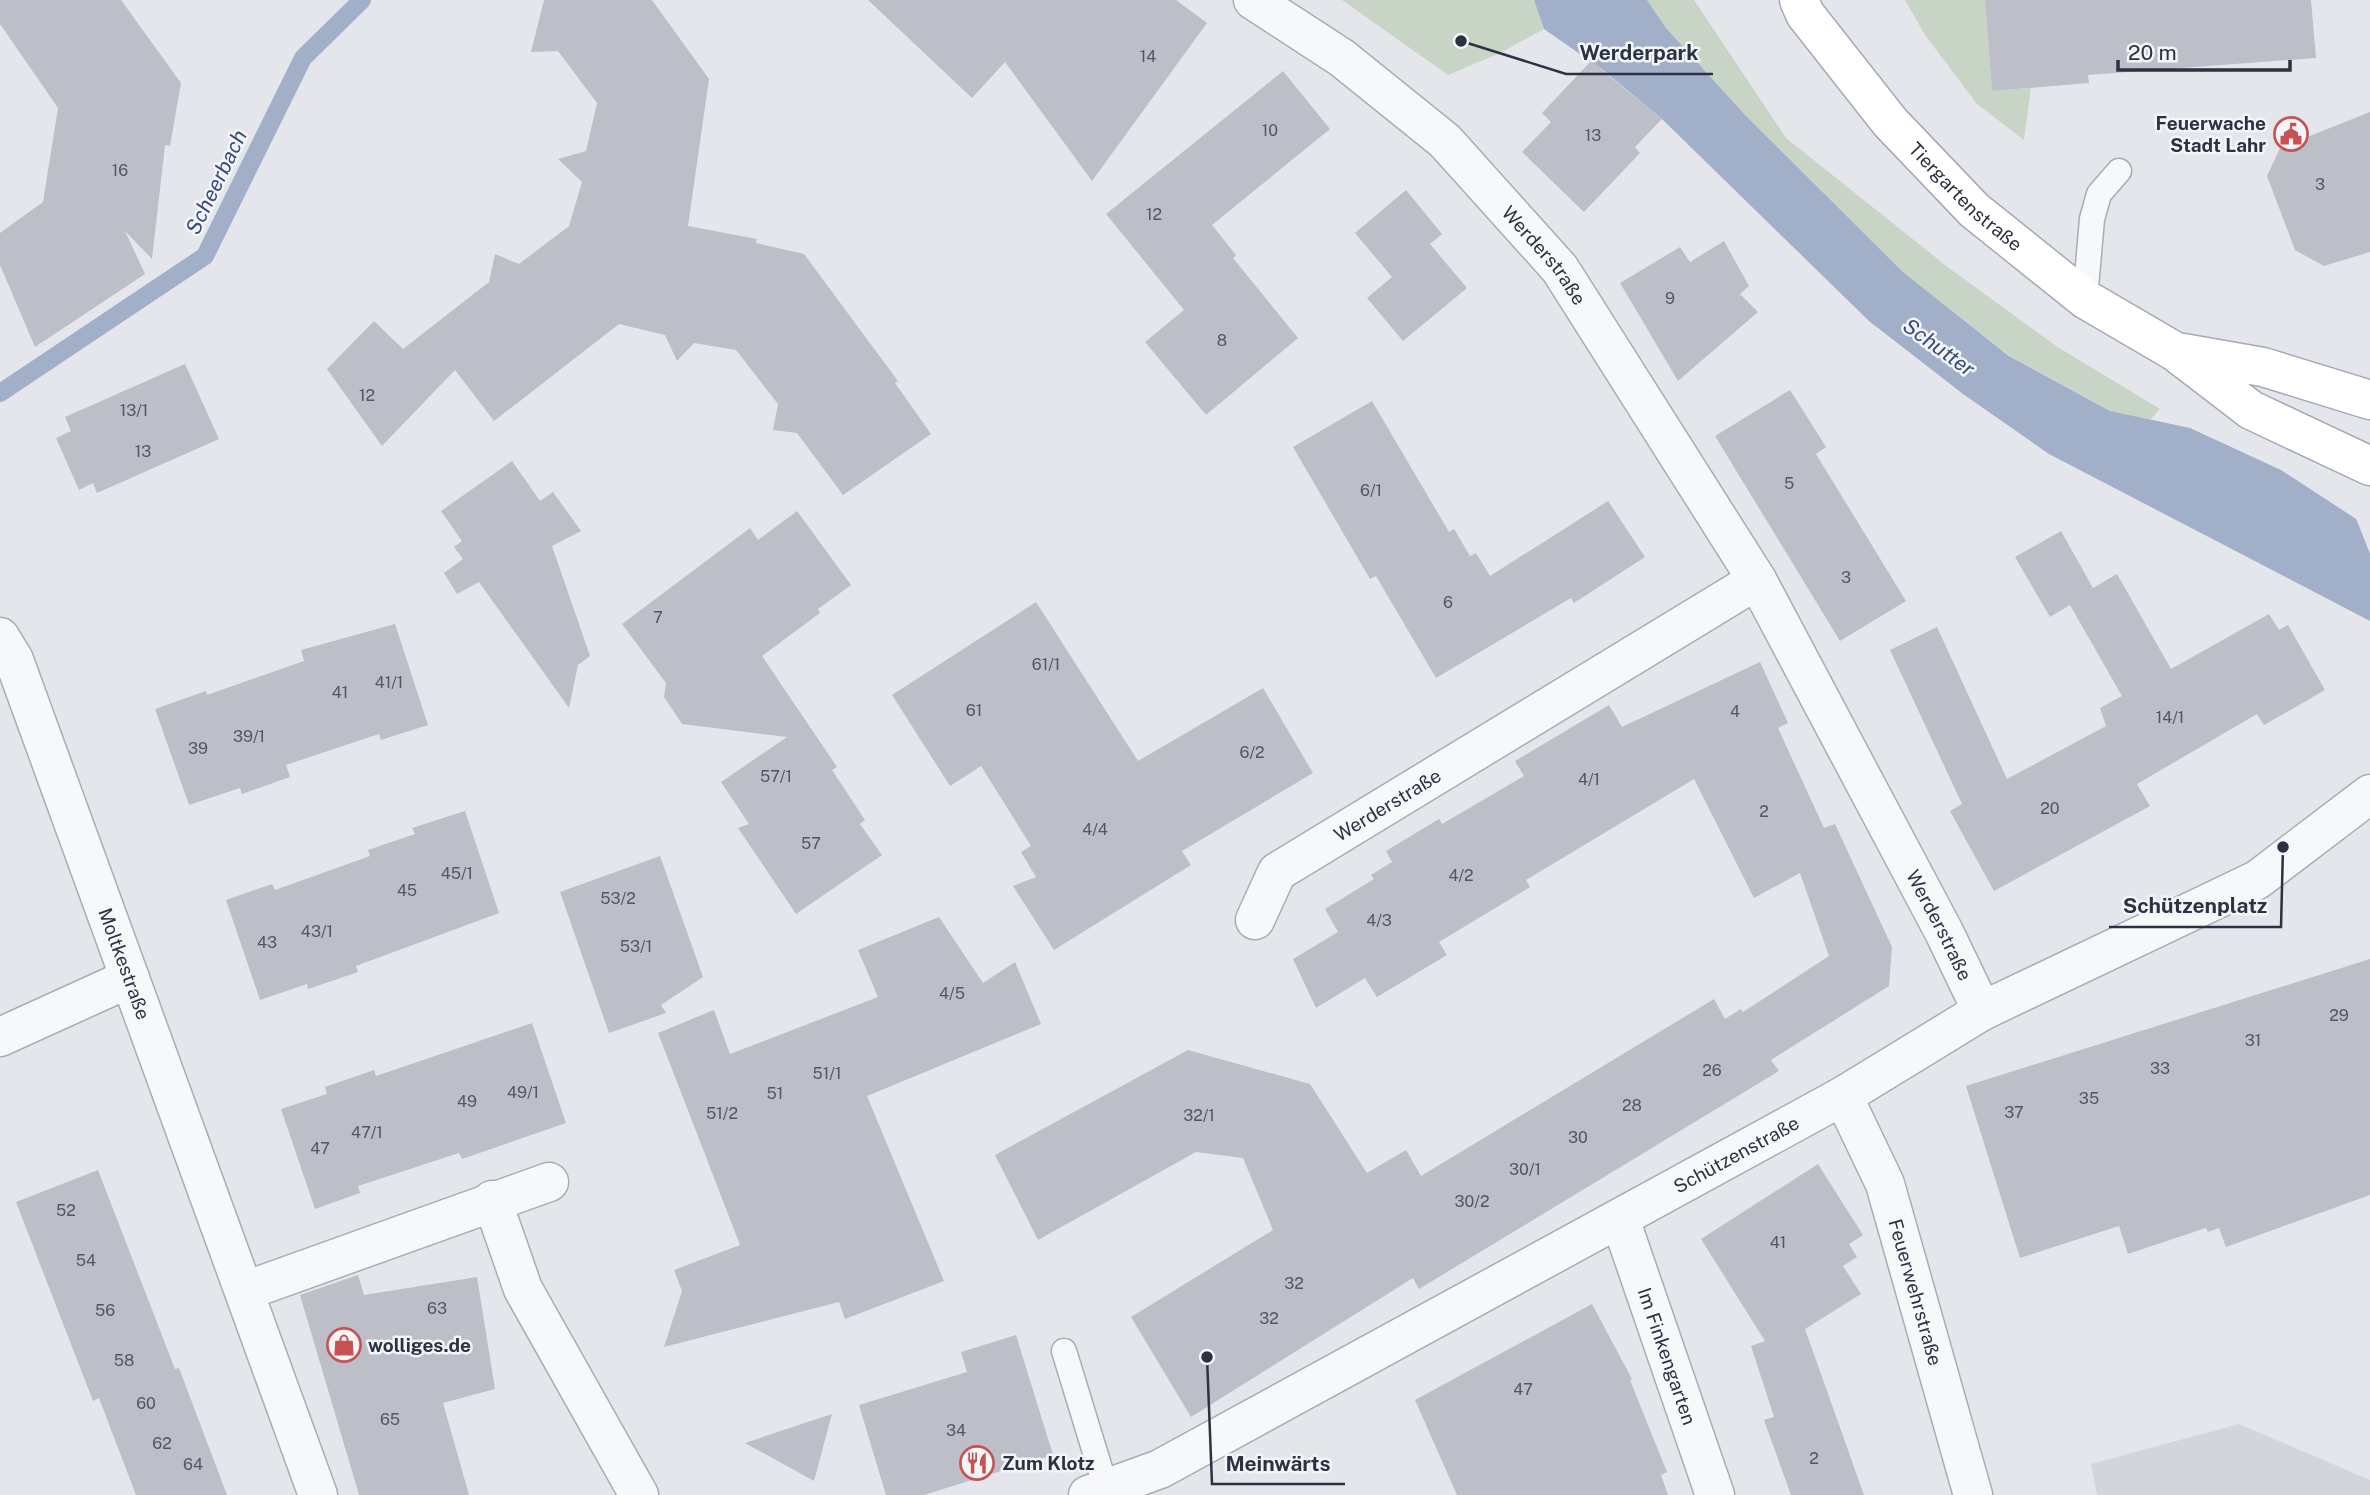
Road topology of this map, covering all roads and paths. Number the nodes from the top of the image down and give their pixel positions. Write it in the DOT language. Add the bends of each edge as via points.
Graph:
graph roads {
  1 [pos="1253,0"];
  2 [pos="1799,0"];
  3 [pos="2119,171"];
  4 [pos="2085,299"];
  5 [pos="2174,351"];
  6 [pos="2370,400"];
  7 [pos="2370,466"];
  8 [pos="1757,580"];
  9 [pos="0,637"];
  10 [pos="2370,793"];
  11 [pos="1255,920"];
  12 [pos="130,978"];
  13 [pos="1982,1011"];
  14 [pos="0,1037"];
  15 [pos="1843,1096"];
  16 [pos="549,1182"];
  17 [pos="492,1200"];
  18 [pos="1620,1219"];
  19 [pos="245,1291"];
  20 [pos="1064,1351"];
  21 [pos="1097,1492"];
  22 [pos="318,1495"];
  23 [pos="639,1495"];
  24 [pos="1715,1495"];
  25 [pos="1973,1495"];
  1 -- 8 [label="street, Werderstraße" via="1342,58 1445,141 1560,270"];
  2 -- 4 [label="main road, Tiergartenstraße" via="1805,14 1890,122 1936,171 1974,210"];
  3 -- 4 [label="lane" via="2099,194 2092,219"];
  4 -- 5 [label="main road, Tiergartenstraße"];
  5 -- 6 [label="main road, Tiergartenstraße" via="2263,367"];
  5 -- 7 [label="main road, Tiergartenstraße" via="2252,410"];
  8 -- 11 [label="street, Werderstraße" via="1277,872"];
  8 -- 13 [label="street, Werderstraße"];
  9 -- 12 [label="street, Moltkestraße" via="15,660"];
  10 -- 13 [label="street, Schützenstraße" via="2257,880"];
  12 -- 14 [label="street"];
  12 -- 19 [label="street, Moltkestraße"];
  13 -- 15 [label="street, Schützenstraße"];
  15 -- 18 [label="street, Schützenstraße"];
  15 -- 25 [label="street, Feuerwehrstraße" via="1885,1184"];
  16 -- 17 [label="street"];
  17 -- 19 [label="street"];
  17 -- 23 [label="street" via="523,1289"];
  18 -- 21 [label="street, Schützenstraße" via="1160,1469"];
  18 -- 24 [label="street, Im Finkengarten"];
  19 -- 22 [label="street, Moltkestraße"];
  20 -- 21 [label="lane"];
}
